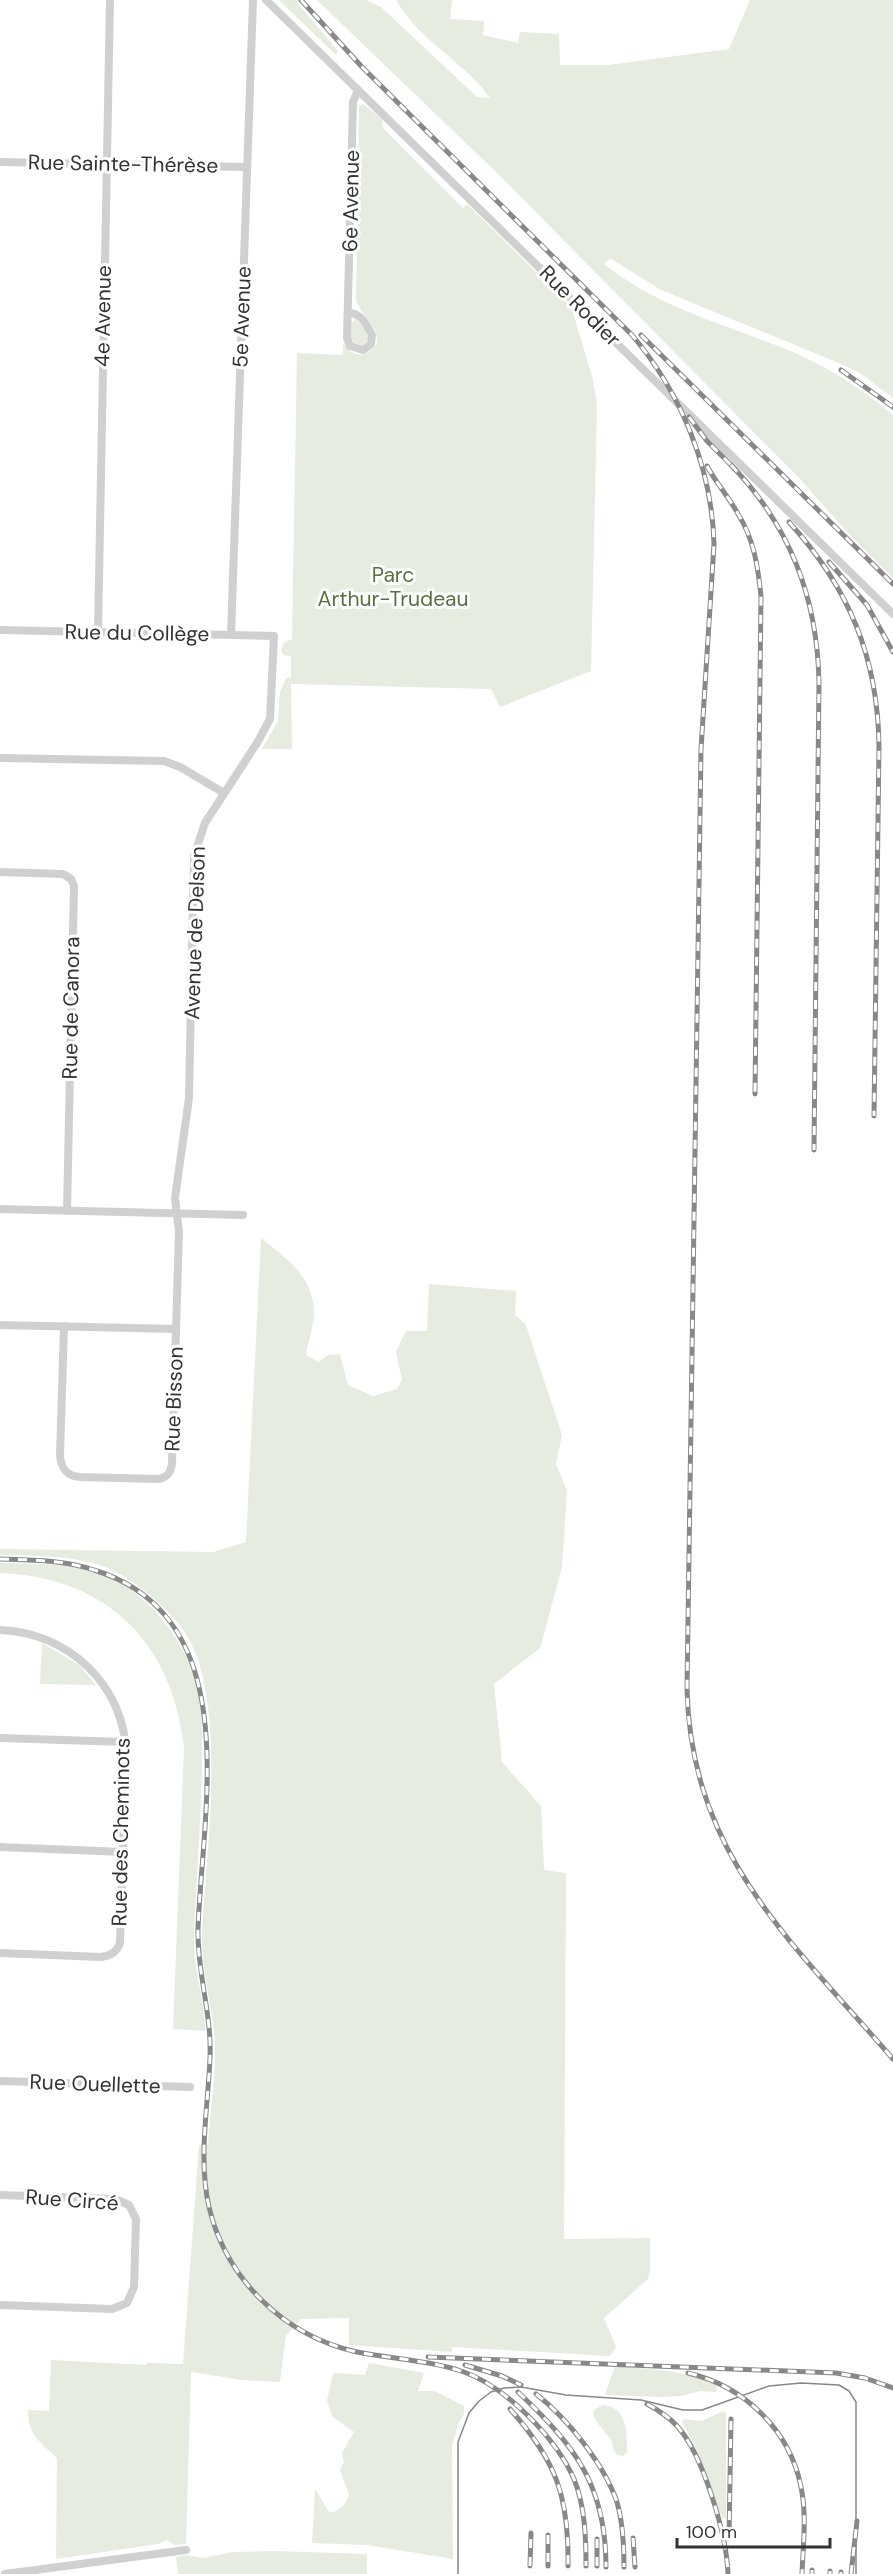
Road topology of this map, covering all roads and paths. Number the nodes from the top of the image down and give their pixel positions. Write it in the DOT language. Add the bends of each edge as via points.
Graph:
graph roads {
  1 [pos="110,0"];
  2 [pos="253,0"];
  3 [pos="266,0"];
  4 [pos="358,90"];
  5 [pos="0,162"];
  6 [pos="106,164"];
  7 [pos="247,167"];
  8 [pos="349,313"];
  9 [pos="893,614"];
  10 [pos="0,630"];
  11 [pos="98,632"];
  12 [pos="231,635"];
  13 [pos="274,636"];
  14 [pos="0,758"];
  15 [pos="224,793"];
  16 [pos="0,872"];
  17 [pos="0,1209"];
  18 [pos="67,1211"];
  19 [pos="177,1214"];
  20 [pos="243,1215"];
  21 [pos="0,1325"];
  22 [pos="64,1326"];
  23 [pos="176,1329"];
  24 [pos="0,1630"];
  25 [pos="0,1738"];
  26 [pos="126,1742"];
  27 [pos="0,1847"];
  28 [pos="123,1851"];
  29 [pos="0,1953"];
  30 [pos="0,2081"];
  31 [pos="190,2087"];
  32 [pos="0,2195"];
  33 [pos="0,2305"];
  34 [pos="186,2550"];
  35 [pos="5,2574"];
  1 -- 6 [label="street, 4e Avenue"];
  2 -- 7 [label="street, 5e Avenue"];
  3 -- 4 [label="street, Rue Rodier"];
  4 -- 8 [label="street, 6e Avenue" via="353,102"];
  4 -- 9 [label="street, Rue Rodier"];
  5 -- 6 [label="street, Rue Sainte-Thérèse"];
  6 -- 7 [label="street, Rue Sainte-Thérèse"];
  6 -- 11 [label="street, 4e Avenue"];
  7 -- 12 [label="street, 5e Avenue"];
  10 -- 11 [label="street, Rue du Collège"];
  11 -- 12 [label="street, Rue du Collège"];
  12 -- 13 [label="street, Rue du Collège"];
  13 -- 15 [label="street, Avenue de Delson" via="270,719"];
  14 -- 15 [label="street" via="164,761"];
  15 -- 19 [label="street, Avenue de Delson" via="200,832 194,856 189,1098 175,1198"];
  16 -- 18 [label="street, Rue de Canora" via="63,874 74,886"];
  17 -- 18 [label="street"];
  18 -- 19 [label="street"];
  19 -- 20 [label="street"];
  19 -- 23 [label="street, Rue Bisson"];
  21 -- 22 [label="street"];
  22 -- 23 [label="street"];
  22 -- 23 [label="street, Rue Bisson" via="61,1461 68,1475 80,1477 157,1479 169,1474"];
  24 -- 26 [label="street, Rue des Cheminots" via="42,1637 83,1661 114,1700"];
  25 -- 26 [label="street"];
  26 -- 28 [label="street, Rue des Cheminots"];
  27 -- 28 [label="street"];
  28 -- 29 [label="street, Rue des Cheminots" via="120,1942 112,1954 101,1957"];
  30 -- 31 [label="street, Rue Ouellette"];
  32 -- 33 [label="street, Rue Circé" via="115,2199 129,2205 136,2219 134,2287 130,2299 122,2306 112,2309"];
  34 -- 35 [label="street"];
}
